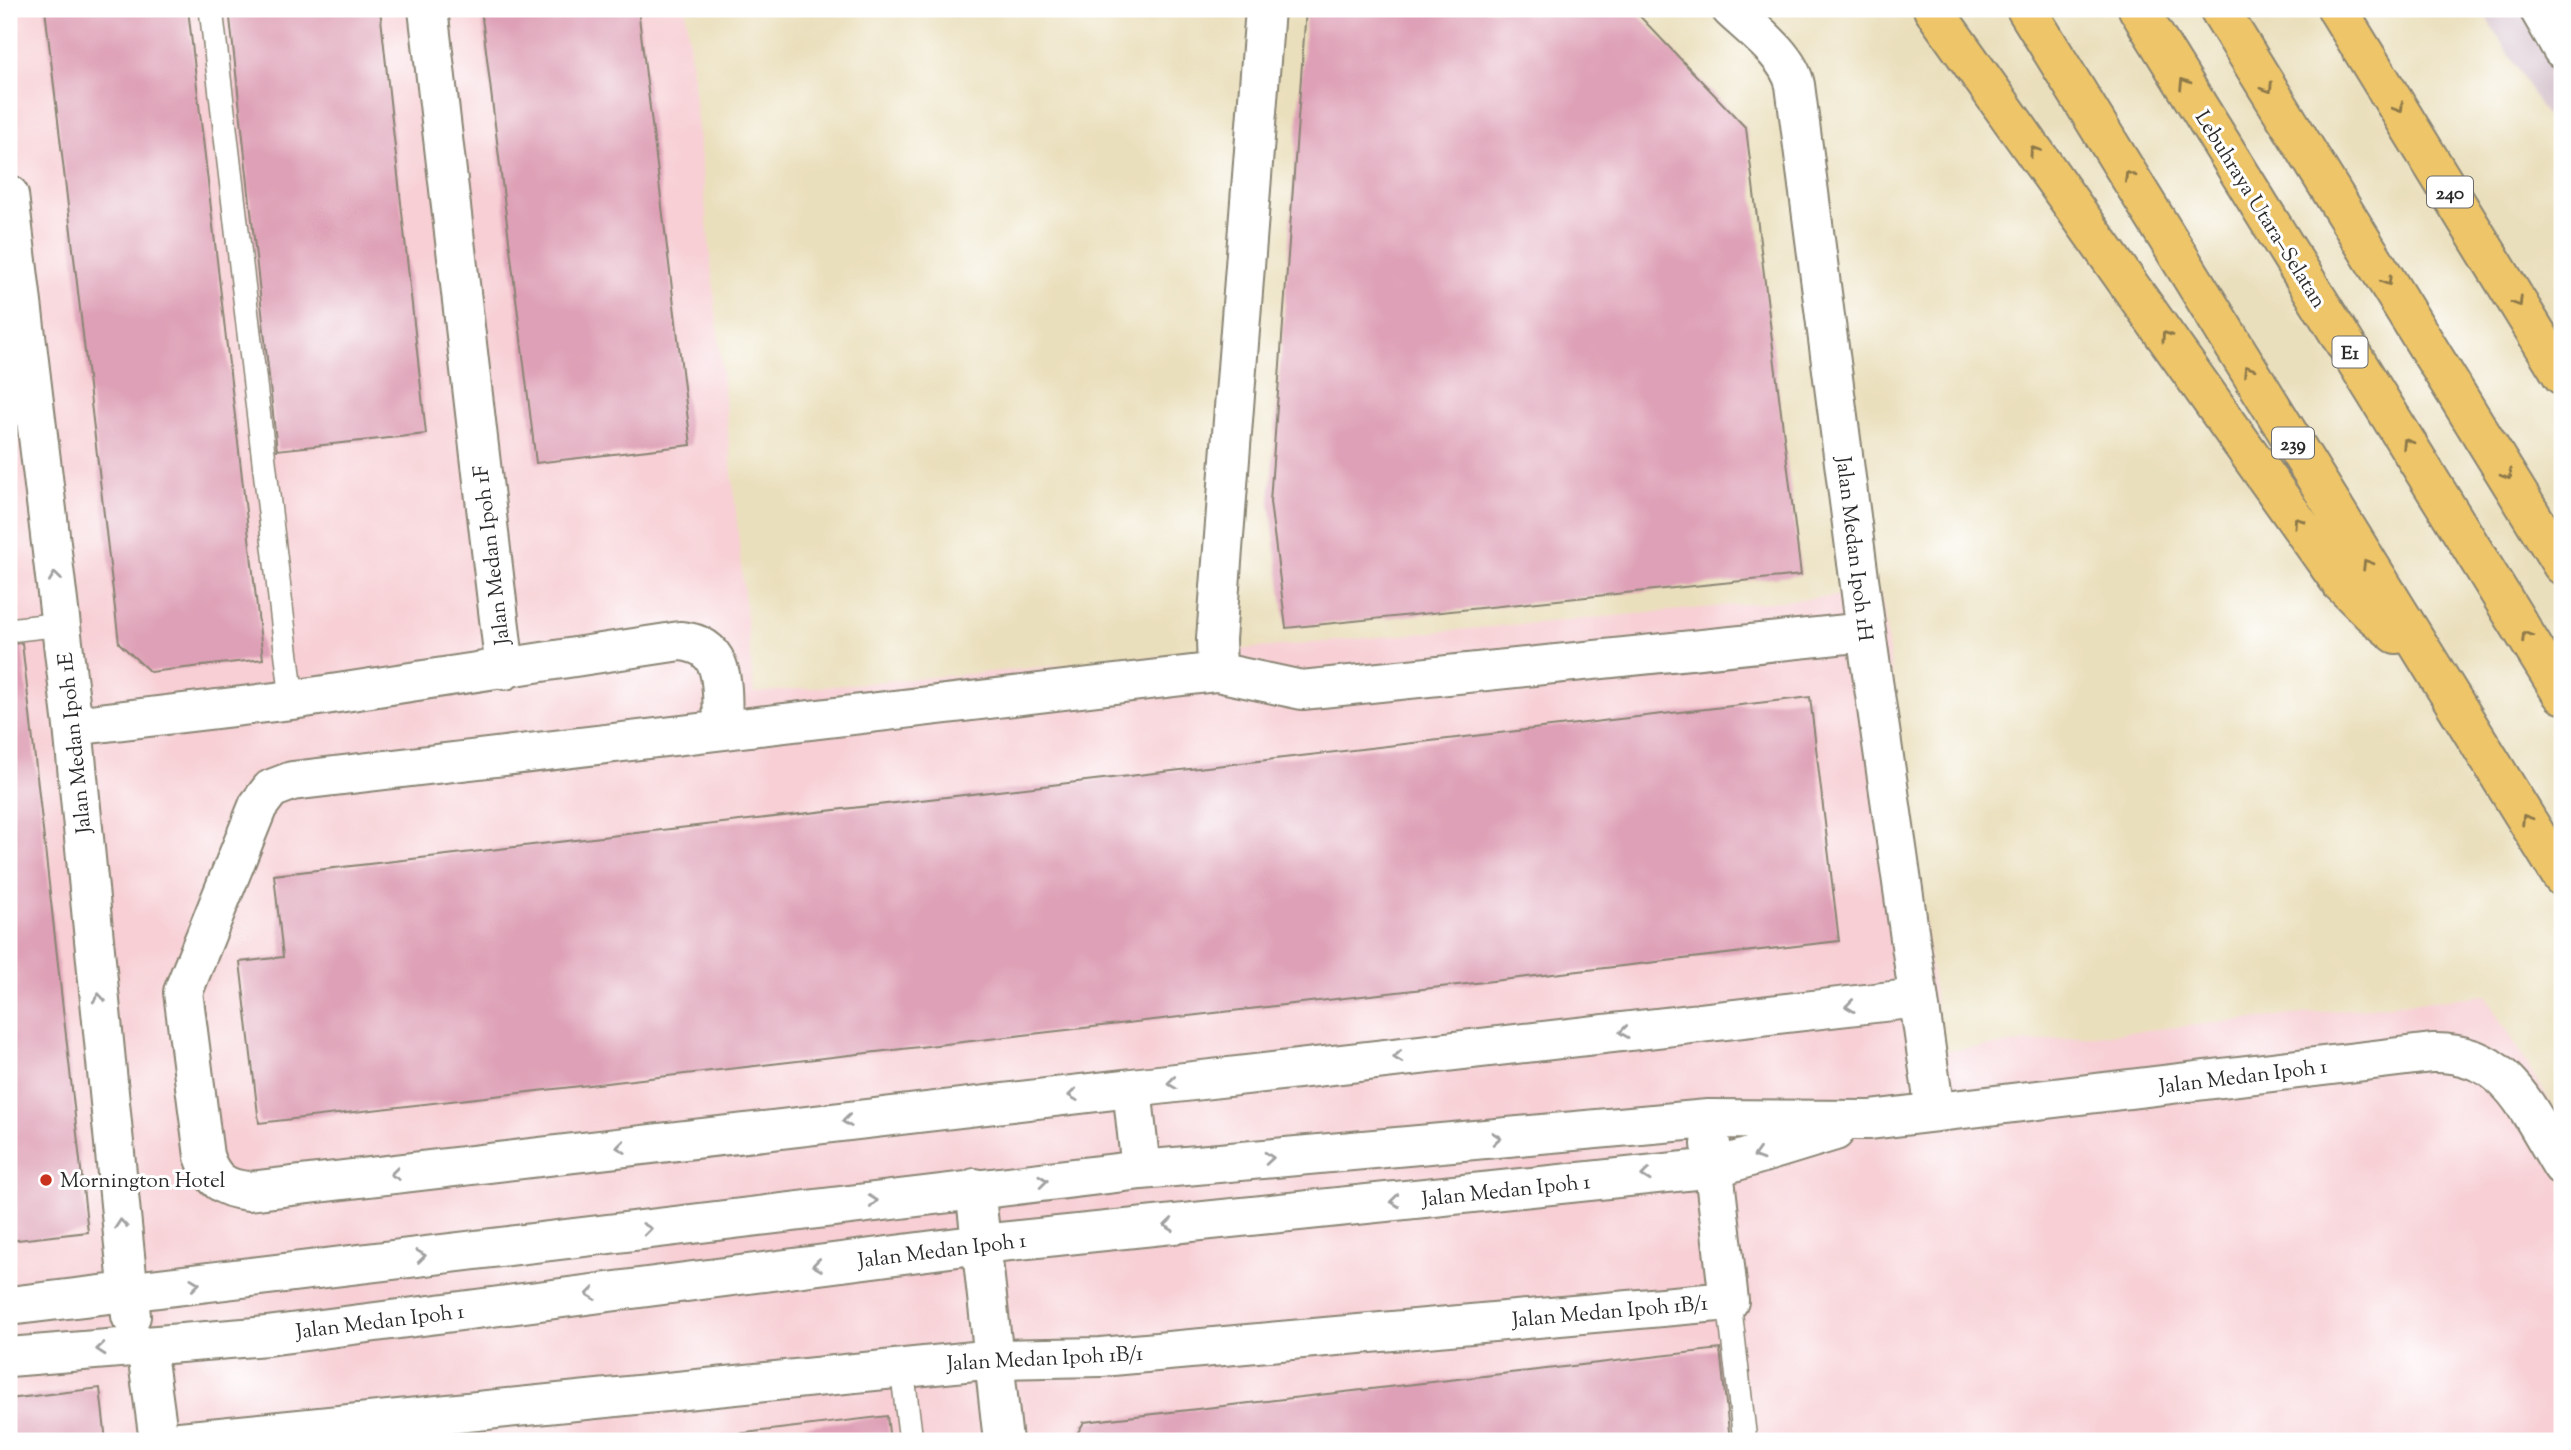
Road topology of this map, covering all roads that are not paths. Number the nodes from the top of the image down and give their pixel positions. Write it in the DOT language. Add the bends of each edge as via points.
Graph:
graph roads {
  1 [pos="211,9"];
  2 [pos="428,9"];
  3 [pos="1265,9"];
  4 [pos="1731,9"];
  5 [pos="1933,9"];
  6 [pos="2026,9"];
  7 [pos="2138,9"];
  8 [pos="2219,9"];
  9 [pos="2337,9"];
  10 [pos="2353,9"];
  11 [pos="2539,9"];
  12 [pos="2562,49"];
  13 [pos="2372,66"];
  14 [pos="9,195"];
  15 [pos="2562,375"];
  16 [pos="2562,565"];
  17 [pos="61,624"];
  18 [pos="9,630"];
  19 [pos="1866,632"];
  20 [pos="2427,661"];
  21 [pos="505,670"];
  22 [pos="1217,672"];
  23 [pos="2562,694"];
  24 [pos="292,701"];
  25 [pos="74,726"];
  26 [pos="723,730"];
  27 [pos="2562,877"];
  28 [pos="1918,998"];
  29 [pos="1132,1088"];
  30 [pos="1935,1112"];
  31 [pos="1708,1119"];
  32 [pos="1870,1120"];
  33 [pos="2562,1166"];
  34 [pos="1714,1168"];
  35 [pos="1141,1170"];
  36 [pos="975,1188"];
  37 [pos="981,1244"];
  38 [pos="128,1292"];
  39 [pos="1729,1301"];
  40 [pos="9,1306"];
  41 [pos="267,1336"];
  42 [pos="146,1346"];
  43 [pos="9,1357"];
  44 [pos="994,1359"];
  45 [pos="902,1368"];
  46 [pos="159,1441"];
  47 [pos="180,1441"];
  48 [pos="911,1441"];
  49 [pos="1003,1441"];
  50 [pos="1745,1441"];
  1 -- 24 [label="lane"];
  2 -- 21 [label="street, Jalan Medan Ipoh 1F"];
  3 -- 22 [label="street"];
  4 -- 19 [label="street, Jalan Medan Ipoh 1H" via="1784,61 1795,85"];
  20 -- 5 [label="main road, one-way" via="2341,583"];
  20 -- 6 [label="main road, 239, one-way"];
  23 -- 7 [label="main road, Lebuhraya Utara–Selatan / E1, one-way"];
  8 -- 16 [label="main road, one-way"];
  9 -- 13 [label="main road, 240"];
  10 -- 13 [label="main road"];
  11 -- 12 [label="street"];
  13 -- 15 [label="main road, 240, one-way"];
  17 -- 14 [label="street, Jalan Medan Ipoh 1E, one-way"];
  17 -- 18 [label="lane"];
  17 -- 25 [label="street, Jalan Medan Ipoh 1E"];
  19 -- 22 [label="street" via="1303,690"];
  19 -- 28 [label="street, Jalan Medan Ipoh 1H"];
  27 -- 20 [label="main road, 239, one-way"];
  21 -- 24 [label="street, Jalan Medan Ipoh 1F"];
  21 -- 26 [label="street" via="693,642 715,658"];
  22 -- 26 [label="street"];
  24 -- 25 [label="street, Jalan Medan Ipoh 1F"];
  38 -- 25 [label="street, Jalan Medan Ipoh 1E, one-way"];
  29 -- 26 [label="street, one-way" via="249,1191 219,1183 204,1156 183,992 258,806 271,789 292,781"];
  28 -- 29 [label="street, one-way"];
  28 -- 30 [label="street, Jalan Medan Ipoh 1H"];
  29 -- 35 [label="street"];
  30 -- 32 [label="street, Jalan Medan Ipoh 1"];
  30 -- 33 [label="street, Jalan Medan Ipoh 1" via="2452,1052 2481,1061 2505,1078"];
  31 -- 32 [label="street, Jalan Medan Ipoh 1"];
  31 -- 34 [label="street, Jalan Medan Ipoh 1B/1"];
  35 -- 31 [label="street, Jalan Medan Ipoh 1, one-way"];
  32 -- 34 [label="street, Jalan Medan Ipoh 1, one-way"];
  34 -- 37 [label="street, Jalan Medan Ipoh 1, one-way"];
  34 -- 39 [label="street, Jalan Medan Ipoh 1B/1"];
  36 -- 35 [label="street, Jalan Medan Ipoh 1, one-way"];
  36 -- 37 [label="street"];
  38 -- 36 [label="street, Jalan Medan Ipoh 1, one-way"];
  37 -- 41 [label="street, Jalan Medan Ipoh 1, one-way"];
  37 -- 44 [label="street"];
  38 -- 40 [label="street, Jalan Medan Ipoh 1"];
  38 -- 41 [label="street, Jalan Medan Ipoh 1E" via="132,1318 141,1328"];
  39 -- 44 [label="street, Jalan Medan Ipoh 1B/1" via="1101,1357"];
  39 -- 50 [label="lane"];
  41 -- 42 [label="street, Jalan Medan Ipoh 1"];
  42 -- 43 [label="street, Jalan Medan Ipoh 1, one-way"];
  42 -- 46 [label="street"];
  44 -- 45 [label="street, Jalan Medan Ipoh 1B/1"];
  44 -- 49 [label="street"];
  45 -- 47 [label="street, Jalan Medan Ipoh 1B/1"];
  45 -- 48 [label="lane"];
}
